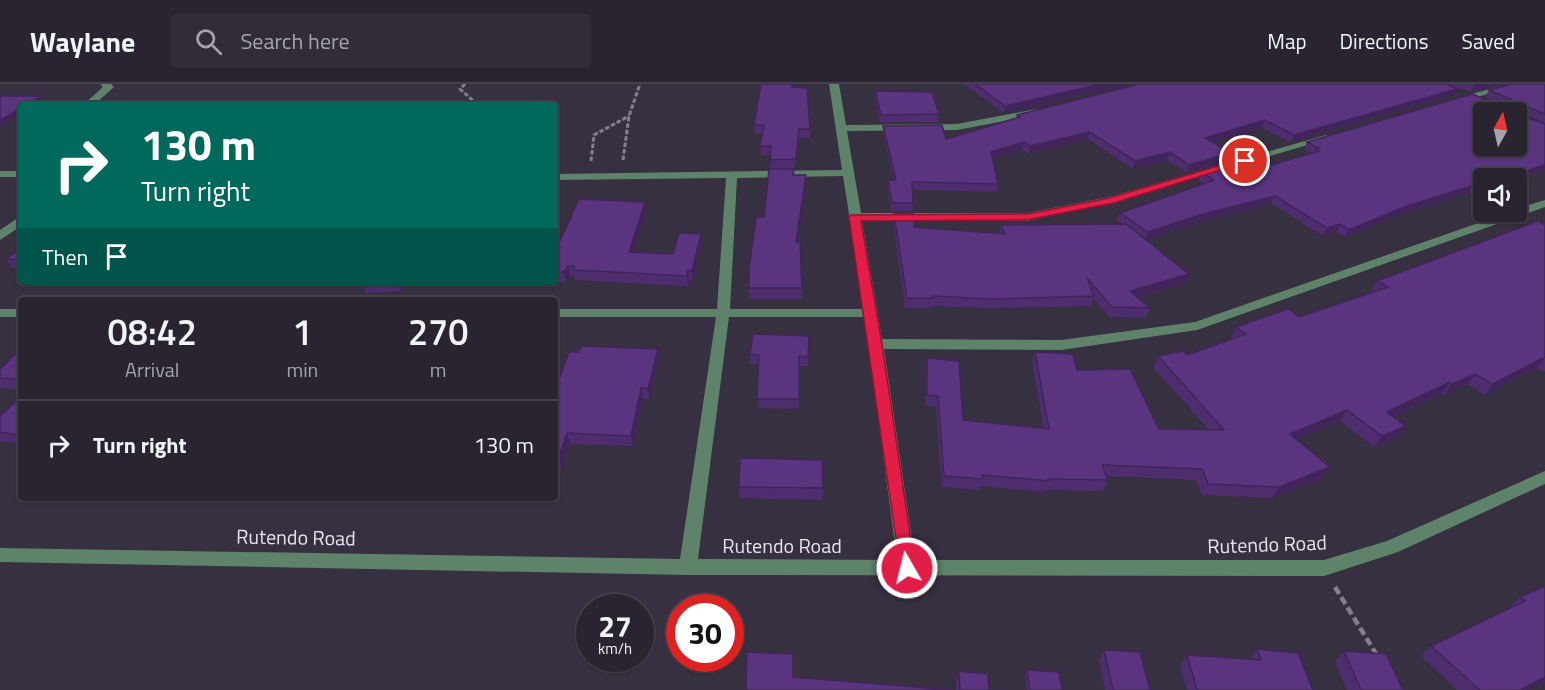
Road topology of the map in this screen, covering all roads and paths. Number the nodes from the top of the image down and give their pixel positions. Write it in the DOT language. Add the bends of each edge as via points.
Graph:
graph roads {
  1 [pos="105,84"];
  2 [pos="465,84"];
  3 [pos="640,84"];
  4 [pos="834,84"];
  5 [pos="1519,84"];
  6 [pos="1449,88"];
  7 [pos="1469,96"];
  8 [pos="92,102"];
  9 [pos="475,102"];
  10 [pos="1483,102"];
  11 [pos="1447,103"];
  12 [pos="1048,109"];
  13 [pos="628,116"];
  14 [pos="840,128"];
  15 [pos="1335,135"];
  16 [pos="18,163"];
  17 [pos="848,172"];
  18 [pos="3,174"];
  19 [pos="621,176"];
  20 [pos="732,176"];
  21 [pos="558,177"];
  22 [pos="590,177"];
  23 [pos="1545,203"];
  24 [pos="855,217"];
  25 [pos="18,222"];
  26 [pos="0,236"];
  27 [pos="0,313"];
  28 [pos="18,313"];
  29 [pos="558,313"];
  30 [pos="723,313"];
  31 [pos="870,313"];
  32 [pos="876,344"];
  33 [pos="1545,477"];
  34 [pos="0,555"];
  35 [pos="688,567"];
  36 [pos="907,568"];
  37 [pos="1324,568"];
  38 [pos="1379,660"];
  1 -- 8 [label="street" via="110,87"];
  2 -- 9 [label="path" via="460,89"];
  3 -- 13 [label="path"];
  4 -- 14 [label="street"];
  5 -- 7 [label="street"];
  6 -- 7 [label="street"];
  7 -- 10 [label="street"];
  7 -- 11 [label="street"];
  12 -- 14 [label="street" via="957,128"];
  13 -- 19 [label="path"];
  13 -- 22 [label="path" via="594,135"];
  14 -- 17 [label="street"];
  15 -- 24 [label="street" via="1111,200 1027,217"];
  16 -- 18 [label="street"];
  17 -- 20 [label="street"];
  17 -- 24 [label="street"];
  19 -- 20 [label="street"];
  19 -- 22 [label="street"];
  20 -- 30 [label="street"];
  21 -- 22 [label="street"];
  23 -- 32 [label="street" via="1197,326 1061,345"];
  24 -- 31 [label="street"];
  25 -- 26 [label="street"];
  27 -- 28 [label="street"];
  29 -- 30 [label="street"];
  30 -- 31 [label="street"];
  30 -- 35 [label="street"];
  31 -- 32 [label="street"];
  32 -- 36 [label="street"];
  33 -- 37 [label="street, Rutendo Road" via="1392,548"];
  34 -- 35 [label="street, Rutendo Road"];
  35 -- 36 [label="street, Rutendo Road"];
  36 -- 37 [label="street, Rutendo Road"];
  37 -- 38 [label="path"];
}
